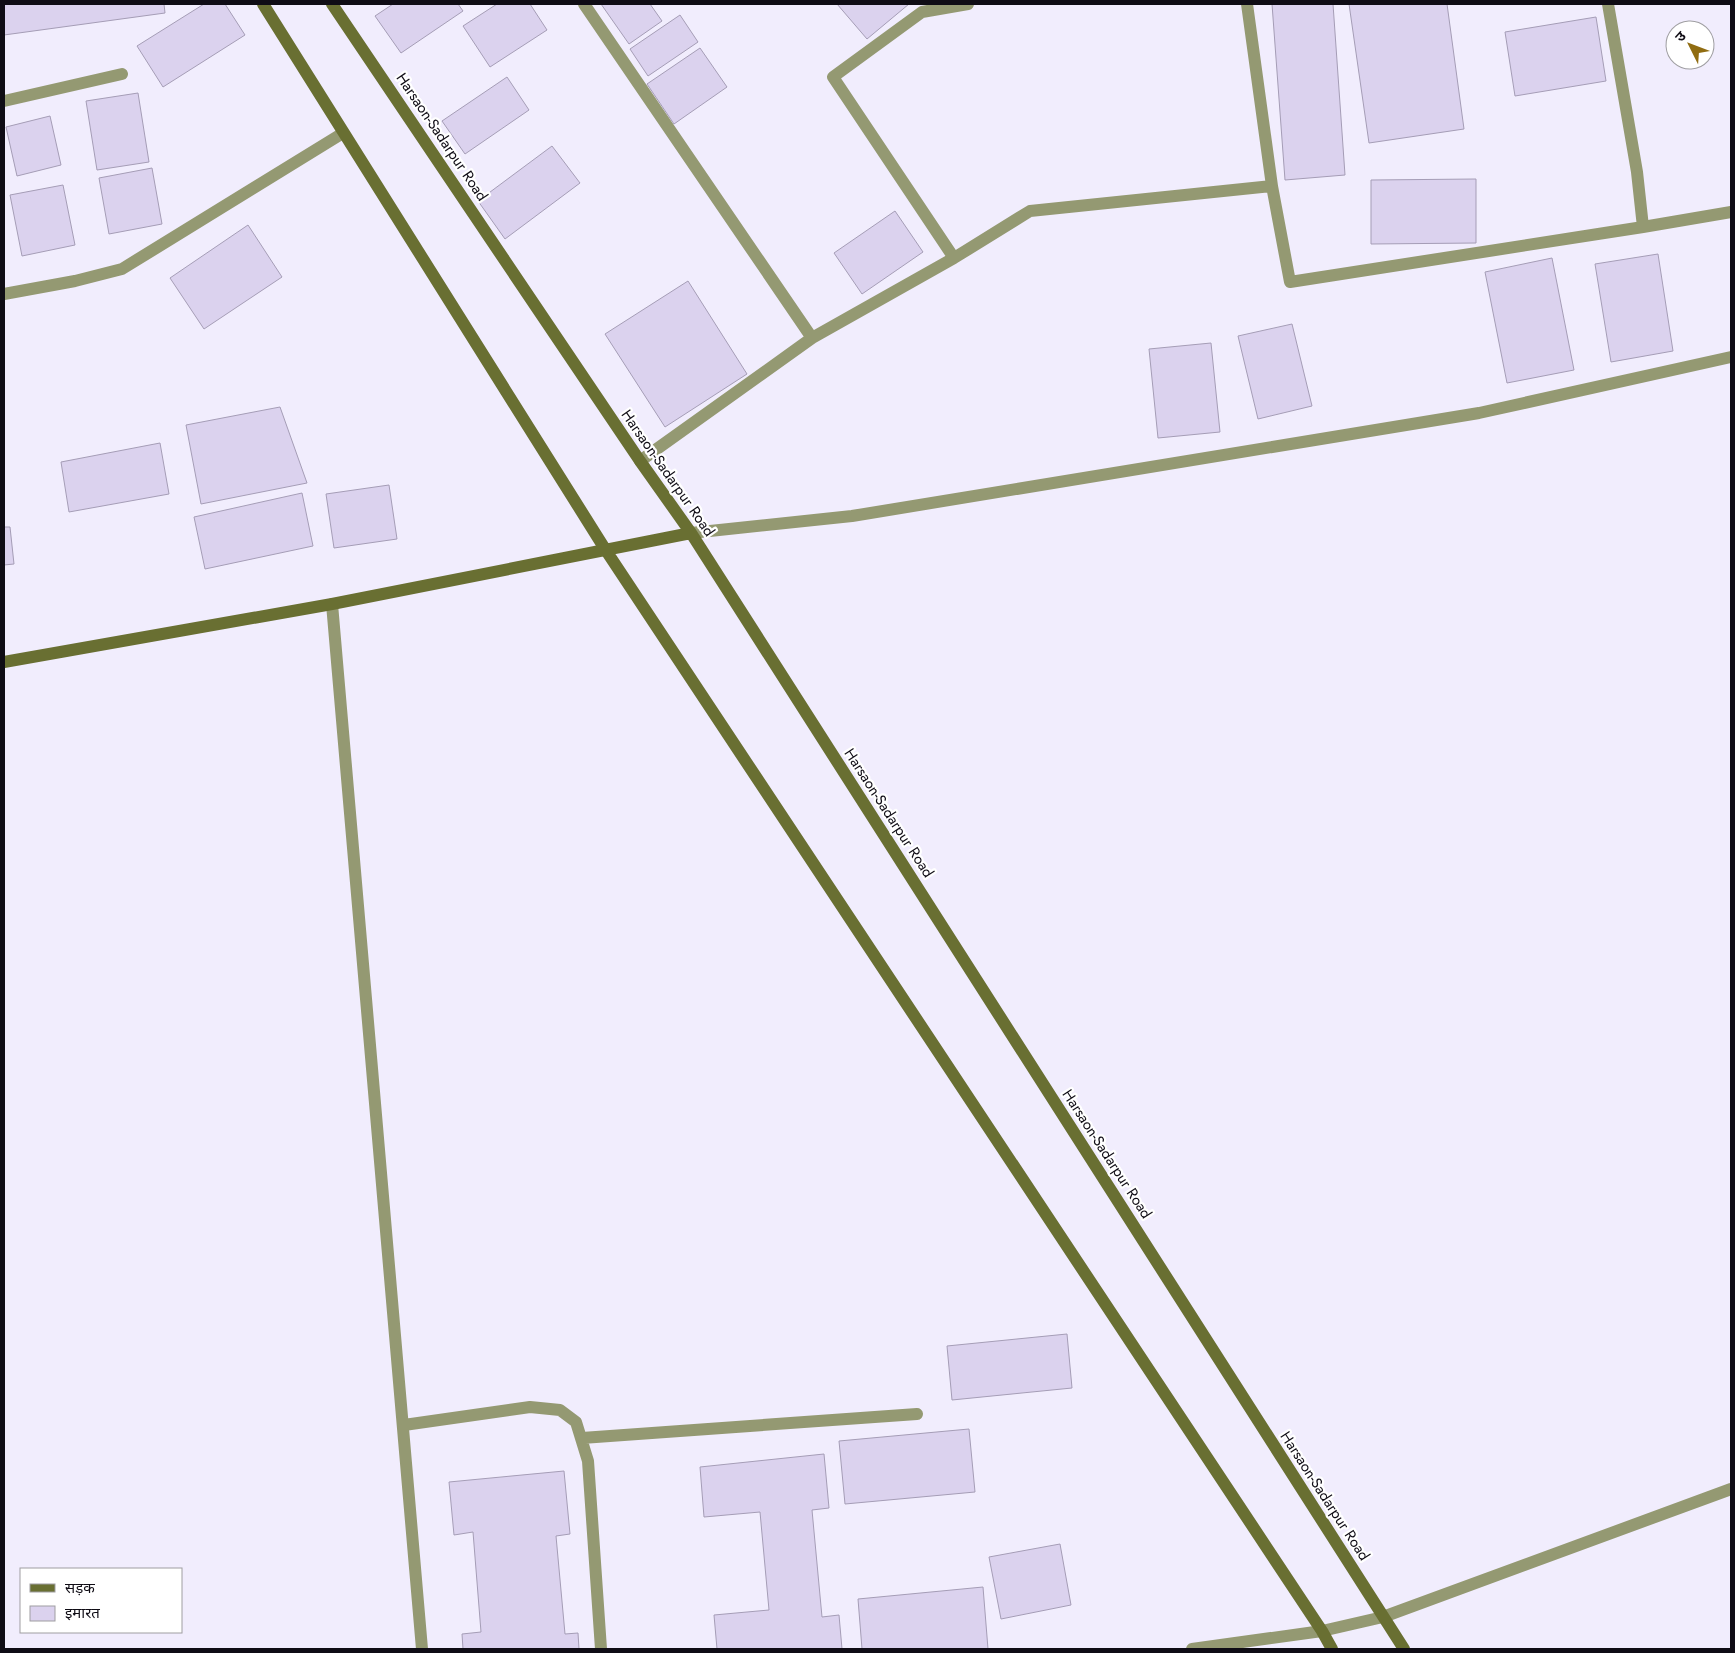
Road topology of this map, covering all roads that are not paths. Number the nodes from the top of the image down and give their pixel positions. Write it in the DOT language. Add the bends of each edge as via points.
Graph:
graph roads {
  1 [pos="263,4"];
  2 [pos="332,4"];
  3 [pos="584,4"];
  4 [pos="968,4"];
  5 [pos="1247,4"];
  6 [pos="1608,4"];
  7 [pos="122,74"];
  8 [pos="4,101"];
  9 [pos="343,133"];
  10 [pos="1272,186"];
  11 [pos="1731,212"];
  12 [pos="1644,227"];
  13 [pos="954,258"];
  14 [pos="4,294"];
  15 [pos="812,338"];
  16 [pos="1731,358"];
  17 [pos="640,461"];
  18 [pos="691,533"];
  19 [pos="605,549"];
  20 [pos="332,604"];
  21 [pos="4,662"];
  22 [pos="917,1414"];
  23 [pos="404,1425"];
  24 [pos="582,1438"];
  25 [pos="1731,1489"];
  26 [pos="1383,1617"];
  27 [pos="1322,1631"];
  28 [pos="422,1649"];
  29 [pos="602,1649"];
  30 [pos="1192,1649"];
  31 [pos="1332,1649"];
  32 [pos="1404,1649"];
  1 -- 9 [label="street"];
  2 -- 17 [label="street, Harsaon-Sadarpur Road"];
  3 -- 15 [label="street"];
  4 -- 13 [label="street" via="922,12 833,77"];
  5 -- 10 [label="street"];
  6 -- 12 [label="street"];
  7 -- 8 [label="street"];
  9 -- 14 [label="street" via="122,269"];
  9 -- 19 [label="street"];
  10 -- 12 [label="street" via="1290,282"];
  10 -- 13 [label="street" via="1030,211"];
  11 -- 12 [label="street"];
  13 -- 15 [label="street"];
  15 -- 17 [label="street"];
  16 -- 18 [label="street" via="1479,413 852,516"];
  17 -- 18 [label="street, Harsaon-Sadarpur Road"];
  18 -- 19 [label="street"];
  18 -- 26 [label="street, Harsaon-Sadarpur Road"];
  19 -- 20 [label="street"];
  19 -- 27 [label="street"];
  20 -- 21 [label="street"];
  20 -- 23 [label="street"];
  22 -- 24 [label="street"];
  23 -- 24 [label="street" via="530,1407 560,1410 576,1422"];
  23 -- 28 [label="street"];
  24 -- 29 [label="street" via="588,1461"];
  25 -- 26 [label="street"];
  26 -- 27 [label="street"];
  26 -- 32 [label="street, Harsaon-Sadarpur Road"];
  27 -- 30 [label="street"];
  27 -- 31 [label="street"];
}
